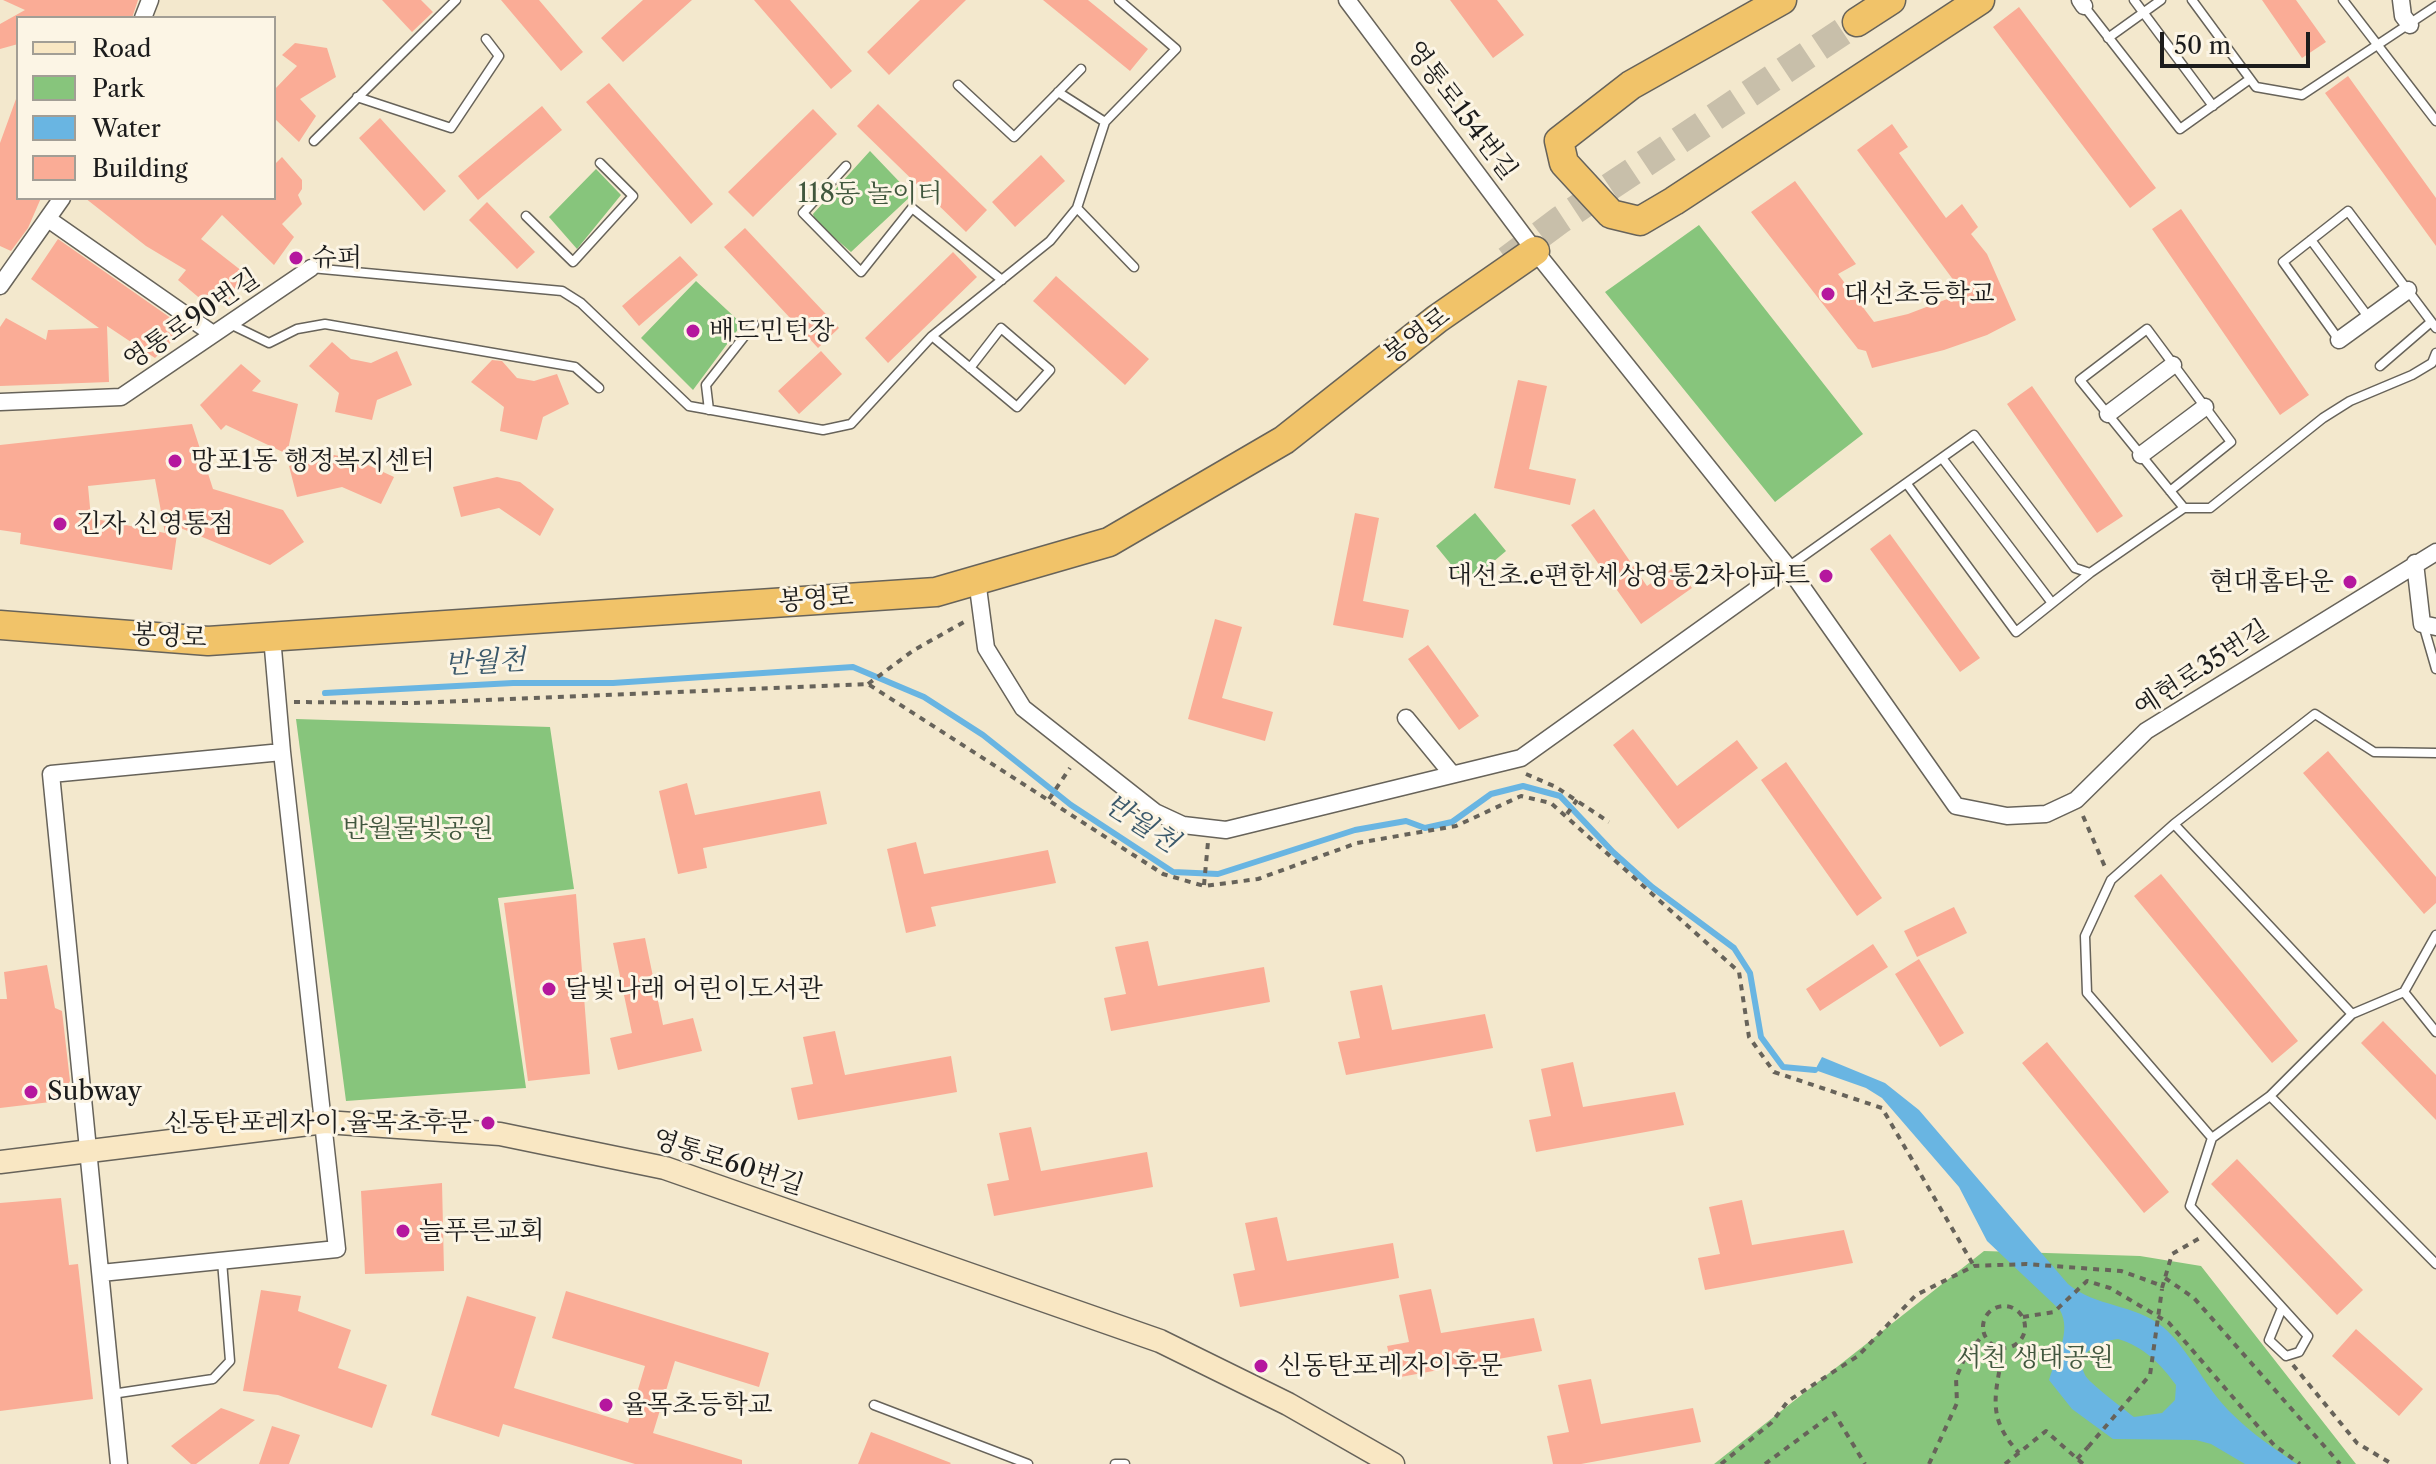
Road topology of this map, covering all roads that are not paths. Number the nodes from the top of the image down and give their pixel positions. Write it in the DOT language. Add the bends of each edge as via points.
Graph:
graph roads {
  1 [pos="456,0"];
  2 [pos="1119,0"];
  3 [pos="1347,0"];
  4 [pos="1782,0"];
  5 [pos="1891,0"];
  6 [pos="1980,0"];
  7 [pos="2134,0"];
  8 [pos="2161,0"];
  9 [pos="2192,0"];
  10 [pos="2343,0"];
  11 [pos="2401,0"];
  12 [pos="2082,3"];
  13 [pos="2436,6"];
  14 [pos="2143,12"];
  15 [pos="1857,22"];
  16 [pos="2410,25"];
  17 [pos="2108,38"];
  18 [pos="486,39"];
  19 [pos="2378,46"];
  20 [pos="1081,69"];
  21 [pos="2250,79"];
  22 [pos="958,85"];
  23 [pos="1058,92"];
  24 [pos="357,97"];
  25 [pos="2213,106"];
  26 [pos="2436,121"];
  27 [pos="1105,122"];
  28 [pos="314,141"];
  29 [pos="600,163"];
  30 [pos="846,166"];
  31 [pos="61,200"];
  32 [pos="1077,208"];
  33 [pos="526,216"];
  34 [pos="48,219"];
  35 [pos="2311,240"];
  36 [pos="1535,251"];
  37 [pos="1134,267"];
  38 [pos="311,268"];
  39 [pos="1002,280"];
  40 [pos="0,286"];
  41 [pos="2408,290"];
  42 [pos="2369,318"];
  43 [pos="230,323"];
  44 [pos="754,324"];
  45 [pos="2434,325"];
  46 [pos="213,334"];
  47 [pos="932,336"];
  48 [pos="2339,340"];
  49 [pos="2436,353"];
  50 [pos="2173,365"];
  51 [pos="2380,366"];
  52 [pos="970,368"];
  53 [pos="599,388"];
  54 [pos="0,402"];
  55 [pos="2205,407"];
  56 [pos="709,410"];
  57 [pos="2108,414"];
  58 [pos="2141,455"];
  59 [pos="1942,458"];
  60 [pos="1907,484"];
  61 [pos="2170,491"];
  62 [pos="2184,508"];
  63 [pos="2436,552"];
  64 [pos="2415,563"];
  65 [pos="1788,567"];
  66 [pos="2090,573"];
  67 [pos="977,580"];
  68 [pos="2052,603"];
  69 [pos="0,625"];
  70 [pos="2429,625"];
  71 [pos="272,637"];
  72 [pos="2436,669"];
  73 [pos="1406,718"];
  74 [pos="282,752"];
  75 [pos="2436,753"];
  76 [pos="1452,774"];
  77 [pos="2174,824"];
  78 [pos="2436,935"];
  79 [pos="2404,992"];
  80 [pos="2352,1014"];
  81 [pos="2436,1032"];
  82 [pos="2270,1096"];
  83 [pos="325,1122"];
  84 [pos="2212,1138"];
  85 [pos="89,1151"];
  86 [pos="0,1162"];
  87 [pos="221,1261"];
  88 [pos="2436,1264"];
  89 [pos="101,1273"];
  90 [pos="2282,1308"];
  91 [pos="112,1394"];
  92 [pos="874,1405"];
  93 [pos="119,1464"];
  94 [pos="1028,1464"];
  95 [pos="1115,1464"];
  96 [pos="1125,1464"];
  97 [pos="1393,1464"];
  1 -- 24 [label="lane"];
  2 -- 27 [label="lane" via="1176,49"];
  3 -- 36 [label="street, 영통로154번길"];
  4 -- 6 [label="highway" via="1631,85 1559,141 1564,163 1611,214 1640,221"];
  5 -- 15 [label="highway"];
  7 -- 14 [label="lane"];
  8 -- 14 [label="lane"];
  9 -- 21 [label="lane"];
  10 -- 19 [label="lane"];
  11 -- 16 [label="street"];
  12 -- 17 [label="lane"];
  13 -- 16 [label="lane"];
  14 -- 17 [label="lane"];
  14 -- 25 [label="lane"];
  16 -- 19 [label="lane"];
  17 -- 25 [label="lane" via="2180,129"];
  18 -- 24 [label="lane" via="499,56 451,128"];
  19 -- 21 [label="lane" via="2302,95 2256,87"];
  19 -- 26 [label="lane"];
  20 -- 23 [label="lane"];
  21 -- 25 [label="lane"];
  22 -- 23 [label="lane" via="1014,137"];
  23 -- 27 [label="lane"];
  24 -- 28 [label="lane"];
  27 -- 32 [label="lane"];
  29 -- 33 [label="lane" via="633,196 573,262"];
  30 -- 39 [label="lane" via="803,213 861,272 912,208"];
  31 -- 34 [label="street"];
  32 -- 37 [label="lane"];
  32 -- 39 [label="lane" via="1050,241"];
  34 -- 40 [label="street"];
  34 -- 46 [label="street"];
  35 -- 41 [label="lane" via="2348,211"];
  35 -- 42 [label="lane"];
  35 -- 48 [label="lane" via="2283,262"];
  36 -- 65 [label="street, 영통로154번길"];
  36 -- 67 [label="highway, 봉영로" via="1437,319 1284,440 1109,542"];
  38 -- 43 [label="street, 영통로90번길"];
  38 -- 56 [label="lane" via="562,291 689,406"];
  39 -- 47 [label="lane"];
  41 -- 42 [label="street"];
  41 -- 45 [label="lane"];
  42 -- 48 [label="street"];
  43 -- 46 [label="street, 영통로90번길"];
  43 -- 53 [label="lane" via="269,343 297,329 325,324 575,367"];
  44 -- 56 [label="lane" via="706,385"];
  45 -- 51 [label="lane"];
  46 -- 54 [label="street, 영통로90번길" via="121,397"];
  47 -- 52 [label="lane"];
  47 -- 56 [label="lane" via="851,424 823,430"];
  49 -- 62 [label="lane" via="2432,363 2412,375 2323,418 2210,508"];
  50 -- 55 [label="lane"];
  50 -- 57 [label="street"];
  50 -- 57 [label="lane" via="2147,329 2080,380"];
  52 -- 52 [label="lane" via="1017,407 1050,370 1001,328"];
  55 -- 58 [label="street"];
  55 -- 61 [label="lane" via="2231,442"];
  57 -- 58 [label="lane"];
  58 -- 61 [label="lane"];
  59 -- 60 [label="lane"];
  59 -- 66 [label="lane" via="1974,435 2075,568"];
  59 -- 68 [label="lane"];
  60 -- 65 [label="lane"];
  60 -- 68 [label="lane" via="2016,632"];
  61 -- 62 [label="lane"];
  62 -- 66 [label="lane"];
  63 -- 64 [label="street, 예현로35번길"];
  64 -- 65 [label="street, 예현로35번길" via="2146,731 2076,800 2046,814 2007,816 1956,806"];
  64 -- 70 [label="street"];
  65 -- 76 [label="street" via="1521,758"];
  66 -- 68 [label="lane"];
  67 -- 71 [label="highway, 봉영로" via="936,592"];
  67 -- 76 [label="street" via="986,648 1023,708 1155,812 1183,825 1226,830"];
  69 -- 71 [label="highway, 봉영로" via="208,641"];
  70 -- 72 [label="lane"];
  71 -- 74 [label="street"];
  73 -- 76 [label="street"];
  74 -- 83 [label="street"];
  74 -- 85 [label="street" via="51,774"];
  75 -- 77 [label="lane" via="2374,752 2315,714"];
  77 -- 80 [label="lane"];
  77 -- 84 [label="lane" via="2111,880 2085,936 2087,993"];
  78 -- 79 [label="lane"];
  79 -- 80 [label="lane"];
  79 -- 81 [label="lane"];
  80 -- 82 [label="lane"];
  82 -- 84 [label="lane"];
  82 -- 88 [label="lane"];
  83 -- 85 [label="street, 영통로60번길"];
  83 -- 87 [label="street" via="337,1249"];
  83 -- 97 [label="street, 영통로60번길" via="500,1134 665,1168 1160,1341 1288,1404"];
  84 -- 90 [label="lane" via="2190,1206"];
  85 -- 86 [label="street, 영통로60번길"];
  85 -- 89 [label="street"];
  87 -- 89 [label="street"];
  87 -- 91 [label="lane" via="230,1361 213,1379"];
  89 -- 91 [label="street"];
  90 -- 90 [label="lane" via="2308,1336 2299,1352 2286,1356 2269,1340"];
  91 -- 93 [label="street"];
  92 -- 94 [label="lane"];
  95 -- 96 [label="lane"];
}
